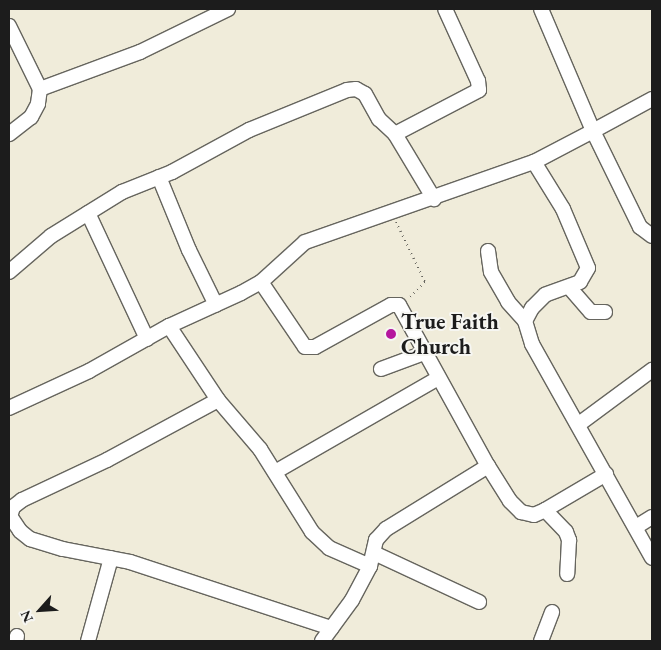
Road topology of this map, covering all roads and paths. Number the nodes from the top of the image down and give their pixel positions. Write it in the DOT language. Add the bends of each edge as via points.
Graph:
graph roads {
  1 [pos="228,9"];
  2 [pos="445,9"];
  3 [pos="540,9"];
  4 [pos="9,26"];
  5 [pos="40,89"];
  6 [pos="652,99"];
  7 [pos="593,131"];
  8 [pos="9,134"];
  9 [pos="395,134"];
  10 [pos="534,162"];
  11 [pos="159,178"];
  12 [pos="434,198"];
  13 [pos="88,213"];
  14 [pos="392,214"];
  15 [pos="652,236"];
  16 [pos="488,251"];
  17 [pos="9,272"];
  18 [pos="261,282"];
  19 [pos="569,287"];
  20 [pos="216,305"];
  21 [pos="399,305"];
  22 [pos="605,312"];
  23 [pos="525,321"];
  24 [pos="169,326"];
  25 [pos="147,340"];
  26 [pos="424,353"];
  27 [pos="380,369"];
  28 [pos="652,370"];
  29 [pos="438,380"];
  30 [pos="218,400"];
  31 [pos="9,408"];
  32 [pos="579,424"];
  33 [pos="488,466"];
  34 [pos="275,472"];
  35 [pos="606,474"];
  36 [pos="545,510"];
  37 [pos="652,517"];
  38 [pos="636,527"];
  39 [pos="111,558"];
  40 [pos="652,558"];
  41 [pos="372,560"];
  42 [pos="567,574"];
  43 [pos="479,602"];
  44 [pos="552,612"];
  45 [pos="331,628"];
  46 [pos="88,641"];
  47 [pos="322,641"];
  48 [pos="541,641"];
  1 -- 5 [label="street" via="140,52"];
  2 -- 9 [label="street" via="478,80 478,90"];
  3 -- 7 [label="street"];
  4 -- 5 [label="street"];
  5 -- 8 [label="street" via="38,104 30,117"];
  6 -- 7 [label="street"];
  7 -- 10 [label="street"];
  7 -- 15 [label="street" via="640,227"];
  9 -- 11 [label="street" via="379,119 365,94 356,89 347,90 249,130"];
  9 -- 12 [label="street"];
  10 -- 12 [label="street"];
  10 -- 19 [label="street" via="563,209 588,268 580,282"];
  11 -- 13 [label="street" via="122,192"];
  11 -- 20 [label="street" via="188,250"];
  12 -- 14 [label="street"];
  13 -- 17 [label="street" via="51,236"];
  13 -- 25 [label="street"];
  14 -- 18 [label="street" via="305,242"];
  14 -- 21 [label="path" via="425,282"];
  16 -- 23 [label="street" via="491,272 508,302"];
  18 -- 20 [label="street"];
  18 -- 21 [label="street" via="305,347 315,347 391,305"];
  19 -- 22 [label="street" via="591,312"];
  19 -- 23 [label="street" via="545,295"];
  20 -- 24 [label="street"];
  21 -- 26 [label="street"];
  23 -- 32 [label="street" via="547,374"];
  24 -- 25 [label="street"];
  24 -- 30 [label="street"];
  25 -- 31 [label="street"];
  26 -- 27 [label="street"];
  26 -- 29 [label="street"];
  28 -- 32 [label="street"];
  29 -- 33 [label="street"];
  29 -- 34 [label="street"];
  30 -- 34 [label="street"];
  30 -- 39 [label="street" via="13,507 10,516 30,539"];
  32 -- 35 [label="street"];
  33 -- 36 [label="street" via="510,501 521,512 534,515"];
  33 -- 41 [label="street" via="398,519 376,540"];
  34 -- 41 [label="street" via="312,532 329,548"];
  35 -- 36 [label="street"];
  35 -- 38 [label="street"];
  36 -- 42 [label="street" via="566,532 569,540"];
  37 -- 38 [label="street"];
  38 -- 40 [label="street"];
  39 -- 45 [label="street"];
  39 -- 46 [label="street"];
  41 -- 43 [label="street"];
  41 -- 45 [label="street"];
  44 -- 48 [label="street"];
  45 -- 47 [label="street"];
}
